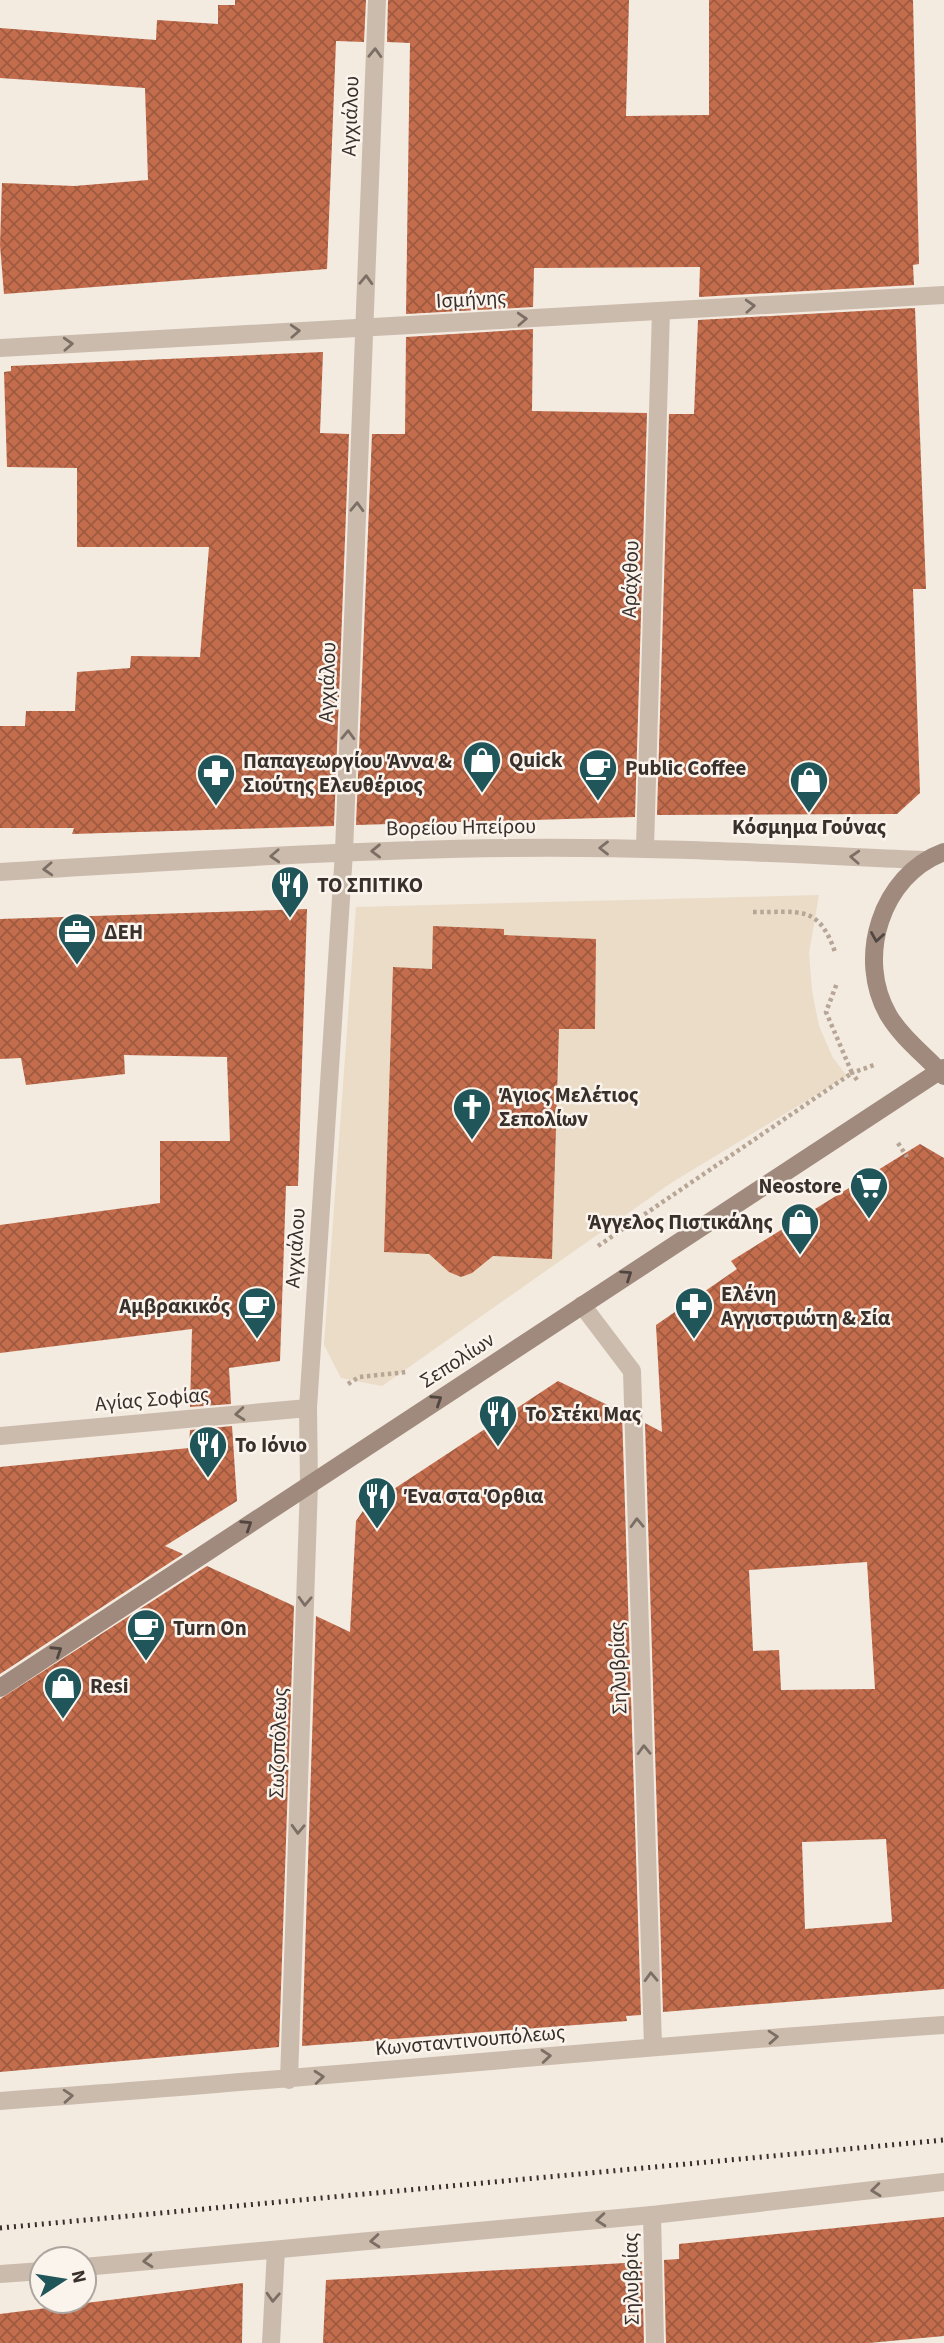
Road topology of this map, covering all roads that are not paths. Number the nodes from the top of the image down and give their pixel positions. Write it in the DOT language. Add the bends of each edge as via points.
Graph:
graph roads {
  1 [pos="377,0"];
  2 [pos="944,295"];
  3 [pos="661,311"];
  4 [pos="364,327"];
  5 [pos="0,348"];
  6 [pos="645,848"];
  7 [pos="344,852"];
  8 [pos="944,852"];
  9 [pos="924,860"];
  10 [pos="0,872"];
  11 [pos="942,1071"];
  12 [pos="582,1305"];
  13 [pos="308,1408"];
  14 [pos="0,1436"];
  15 [pos="309,1484"];
  16 [pos="0,1688"];
  17 [pos="944,2025"];
  18 [pos="653,2046"];
  19 [pos="289,2080"];
  20 [pos="0,2101"];
  21 [pos="944,2182"];
  22 [pos="652,2215"];
  23 [pos="276,2250"];
  24 [pos="98,2266"];
  25 [pos="28,2272"];
  26 [pos="0,2274"];
  27 [pos="271,2343"];
  28 [pos="655,2343"];
  4 -- 1 [label="street, Αγχιάλου, one-way"];
  3 -- 2 [label="street, Ισμήνης, one-way"];
  4 -- 3 [label="street, Ισμήνης, one-way"];
  3 -- 6 [label="street, Αράχθου"];
  5 -- 4 [label="street, Ισμήνης, one-way"];
  7 -- 4 [label="street, Αγχιάλου, one-way"];
  6 -- 7 [label="street, Βορείου Ηπείρου, one-way"];
  9 -- 6 [label="street, Βορείου Ηπείρου, one-way"];
  7 -- 10 [label="street, Βορείου Ηπείρου, one-way"];
  7 -- 13 [label="street, Αγχιάλου"];
  8 -- 9 [label="main road"];
  9 -- 11 [label="main road, one-way" via="885,909 878,928 874,974 888,1015"];
  12 -- 11 [label="main road, Σεπολίων, one-way"];
  15 -- 12 [label="main road, Σεπολίων, one-way"];
  18 -- 12 [label="street, Σηλυβρίας, one-way" via="632,1371"];
  13 -- 14 [label="street, Αγίας Σοφίας, one-way"];
  13 -- 15 [label="street, Σωζοπόλεως"];
  16 -- 15 [label="main road, Σεπολίων, one-way"];
  15 -- 19 [label="street, Σωζοπόλεως, one-way"];
  18 -- 17 [label="street, Κωνσταντινουπόλεως, one-way"];
  19 -- 18 [label="street, Κωνσταντινουπόλεως, one-way"];
  20 -- 19 [label="street, Κωνσταντινουπόλεως, one-way"];
  21 -- 22 [label="street, one-way"];
  22 -- 23 [label="street, one-way"];
  22 -- 28 [label="street, Σηλυβρίας"];
  23 -- 24 [label="street, one-way"];
  23 -- 27 [label="street, one-way"];
  25 -- 26 [label="street"];
}
